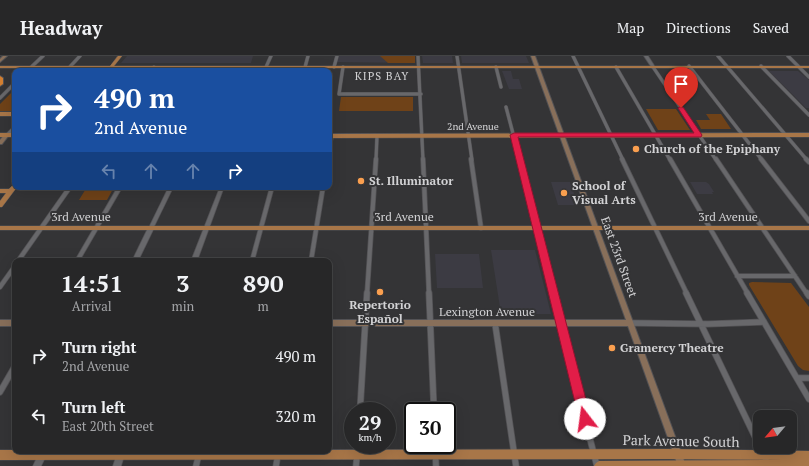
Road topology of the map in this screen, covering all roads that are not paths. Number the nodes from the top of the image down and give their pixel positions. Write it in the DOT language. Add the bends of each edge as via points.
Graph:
graph roads {
  1 [pos="6,56"];
  2 [pos="42,56"];
  3 [pos="80,56"];
  4 [pos="120,56"];
  5 [pos="271,56"];
  6 [pos="308,56"];
  7 [pos="337,56"];
  8 [pos="418,56"];
  9 [pos="457,56"];
  10 [pos="534,56"];
  11 [pos="573,56"];
  12 [pos="646,56"];
  13 [pos="718,56"];
  14 [pos="788,56"];
  15 [pos="0,61"];
  16 [pos="689,66"];
  17 [pos="726,66"];
  18 [pos="761,66"];
  19 [pos="0,67"];
  20 [pos="32,67"];
  21 [pos="70,67"];
  22 [pos="334,67"];
  23 [pos="343,67"];
  24 [pos="420,67"];
  25 [pos="458,67"];
  26 [pos="496,67"];
  27 [pos="537,67"];
  28 [pos="579,67"];
  29 [pos="616,67"];
  30 [pos="653,67"];
  31 [pos="798,67"];
  32 [pos="809,67"];
  33 [pos="90,68"];
  34 [pos="110,68"];
  35 [pos="265,68"];
  36 [pos="304,68"];
  37 [pos="319,68"];
  38 [pos="809,77"];
  39 [pos="0,78"];
  40 [pos="0,84"];
  41 [pos="12,87"];
  42 [pos="501,87"];
  43 [pos="421,94"];
  44 [pos="0,98"];
  45 [pos="506,107"];
  46 [pos="803,109"];
  47 [pos="809,109"];
  48 [pos="0,114"];
  49 [pos="12,114"];
  50 [pos="809,116"];
  51 [pos="12,130"];
  52 [pos="0,135"];
  53 [pos="7,135"];
  54 [pos="12,135"];
  55 [pos="423,135"];
  56 [pos="468,135"];
  57 [pos="514,135"];
  58 [pos="562,135"];
  59 [pos="611,135"];
  60 [pos="656,135"];
  61 [pos="699,135"];
  62 [pos="742,135"];
  63 [pos="785,135"];
  64 [pos="809,135"];
  65 [pos="332,136"];
  66 [pos="377,136"];
  67 [pos="0,143"];
  68 [pos="809,162"];
  69 [pos="12,189"];
  70 [pos="12,190"];
  71 [pos="68,190"];
  72 [pos="118,190"];
  73 [pos="170,190"];
  74 [pos="221,190"];
  75 [pos="271,190"];
  76 [pos="322,190"];
  77 [pos="0,191"];
  78 [pos="0,205"];
  79 [pos="809,221"];
  80 [pos="0,228"];
  81 [pos="41,228"];
  82 [pos="96,228"];
  83 [pos="151,228"];
  84 [pos="206,228"];
  85 [pos="261,228"];
  86 [pos="316,228"];
  87 [pos="371,228"];
  88 [pos="426,228"];
  89 [pos="481,228"];
  90 [pos="537,228"];
  91 [pos="596,228"];
  92 [pos="655,228"];
  93 [pos="710,228"];
  94 [pos="762,228"];
  95 [pos="809,228"];
  96 [pos="20,258"];
  97 [pos="78,258"];
  98 [pos="136,258"];
  99 [pos="195,258"];
  100 [pos="253,258"];
  101 [pos="311,258"];
  102 [pos="12,270"];
  103 [pos="737,276"];
  104 [pos="795,276"];
  105 [pos="0,288"];
  106 [pos="809,296"];
  107 [pos="764,322"];
  108 [pos="0,323"];
  109 [pos="12,323"];
  110 [pos="332,323"];
  111 [pos="365,323"];
  112 [pos="430,323"];
  113 [pos="495,323"];
  114 [pos="560,323"];
  115 [pos="630,323"];
  116 [pos="700,323"];
  117 [pos="12,371"];
  118 [pos="797,378"];
  119 [pos="809,378"];
  120 [pos="0,392"];
  121 [pos="809,399"];
  122 [pos="361,402"];
  123 [pos="434,402"];
  124 [pos="344,450"];
  125 [pos="332,451"];
  126 [pos="456,451"];
  127 [pos="22,454"];
  128 [pos="44,454"];
  129 [pos="121,454"];
  130 [pos="200,454"];
  131 [pos="278,454"];
  132 [pos="357,454"];
  133 [pos="435,454"];
  134 [pos="514,454"];
  135 [pos="594,454"];
  136 [pos="678,454"];
  137 [pos="0,455"];
  138 [pos="764,456"];
  139 [pos="809,456"];
  140 [pos="809,465"];
  141 [pos="38,466"];
  142 [pos="117,466"];
  143 [pos="196,466"];
  144 [pos="276,466"];
  145 [pos="356,466"];
  146 [pos="436,466"];
  147 [pos="516,466"];
  148 [pos="598,466"];
  149 [pos="682,466"];
  150 [pos="768,466"];
  1 -- 15 [label="main road"];
  2 -- 20 [label="street"];
  3 -- 21 [label="street"];
  4 -- 34 [label="main road"];
  5 -- 35 [label="street"];
  6 -- 36 [label="street"];
  7 -- 22 [label="street"];
  8 -- 24 [label="street"];
  9 -- 25 [label="street"];
  10 -- 27 [label="main road, East 23rd Street"];
  11 -- 28 [label="street"];
  12 -- 30 [label="street"];
  13 -- 17 [label="street"];
  14 -- 31 [label="street"];
  16 -- 17 [label="main road"];
  16 -- 30 [label="main road"];
  16 -- 62 [label="street"];
  17 -- 18 [label="main road"];
  17 -- 63 [label="street"];
  18 -- 31 [label="main road"];
  18 -- 46 [label="street"];
  19 -- 20 [label="main road"];
  20 -- 21 [label="main road"];
  21 -- 33 [label="main road"];
  22 -- 23 [label="main road"];
  22 -- 37 [label="main road"];
  23 -- 24 [label="main road"];
  23 -- 43 [label="street" via="339,94"];
  24 -- 25 [label="main road"];
  24 -- 43 [label="street"];
  25 -- 26 [label="main road"];
  25 -- 56 [label="street"];
  26 -- 27 [label="main road"];
  26 -- 42 [label="street"];
  27 -- 28 [label="main road"];
  27 -- 58 [label="main road, East 23rd Street"];
  28 -- 29 [label="main road"];
  28 -- 59 [label="street"];
  29 -- 30 [label="main road"];
  29 -- 60 [label="street"];
  30 -- 61 [label="street"];
  31 -- 32 [label="main road"];
  31 -- 38 [label="street"];
  39 -- 40 [label="highway"];
  41 -- 44 [label="street"];
  43 -- 55 [label="street"];
  45 -- 57 [label="street"];
  46 -- 47 [label="street"];
  46 -- 50 [label="street"];
  48 -- 49 [label="main road"];
  51 -- 53 [label="street"];
  52 -- 53 [label="main road"];
  53 -- 54 [label="main road"];
  53 -- 67 [label="main road"];
  55 -- 56 [label="main road, 2nd Avenue"];
  55 -- 66 [label="main road, 2nd Avenue"];
  55 -- 88 [label="street"];
  56 -- 57 [label="main road, 2nd Avenue"];
  56 -- 89 [label="street"];
  57 -- 58 [label="main road, 2nd Avenue"];
  57 -- 90 [label="street"];
  58 -- 59 [label="main road, 2nd Avenue"];
  58 -- 91 [label="main road, East 23rd Street"];
  59 -- 60 [label="main road, 2nd Avenue"];
  59 -- 92 [label="street"];
  60 -- 61 [label="main road, 2nd Avenue"];
  60 -- 93 [label="street"];
  61 -- 62 [label="main road, 2nd Avenue"];
  61 -- 94 [label="street"];
  62 -- 63 [label="main road, 2nd Avenue"];
  62 -- 79 [label="street"];
  63 -- 64 [label="main road, 2nd Avenue"];
  63 -- 68 [label="street"];
  65 -- 66 [label="main road, 2nd Avenue"];
  66 -- 87 [label="street"];
  69 -- 77 [label="main road"];
  70 -- 78 [label="main road"];
  71 -- 81 [label="street"];
  72 -- 82 [label="street"];
  73 -- 83 [label="street"];
  74 -- 84 [label="street"];
  75 -- 85 [label="street"];
  76 -- 86 [label="street"];
  80 -- 81 [label="main road, 3rd Avenue"];
  81 -- 82 [label="main road, 3rd Avenue"];
  81 -- 96 [label="street"];
  82 -- 83 [label="main road, 3rd Avenue"];
  82 -- 97 [label="street"];
  83 -- 84 [label="main road, 3rd Avenue"];
  83 -- 98 [label="street"];
  84 -- 85 [label="main road, 3rd Avenue"];
  84 -- 99 [label="street"];
  85 -- 86 [label="main road, 3rd Avenue"];
  85 -- 100 [label="street"];
  86 -- 87 [label="main road, 3rd Avenue"];
  86 -- 101 [label="street"];
  87 -- 88 [label="main road, 3rd Avenue"];
  87 -- 111 [label="street"];
  88 -- 89 [label="main road, 3rd Avenue"];
  88 -- 112 [label="street"];
  89 -- 90 [label="main road, 3rd Avenue"];
  90 -- 91 [label="main road, 3rd Avenue"];
  90 -- 114 [label="main road"];
  91 -- 92 [label="main road, 3rd Avenue"];
  91 -- 115 [label="main road, East 23rd Street"];
  92 -- 93 [label="main road, 3rd Avenue"];
  92 -- 116 [label="street"];
  93 -- 94 [label="main road, 3rd Avenue"];
  93 -- 103 [label="street"];
  94 -- 95 [label="main road, 3rd Avenue"];
  94 -- 104 [label="street"];
  102 -- 105 [label="street"];
  103 -- 104 [label="street"];
  103 -- 107 [label="street"];
  104 -- 106 [label="street"];
  107 -- 116 [label="street, Lexington Avenue"];
  107 -- 118 [label="street"];
  108 -- 109 [label="main road"];
  110 -- 111 [label="main road, Lexington Avenue"];
  111 -- 112 [label="main road, Lexington Avenue"];
  111 -- 122 [label="street"];
  112 -- 113 [label="main road, Lexington Avenue"];
  112 -- 123 [label="street"];
  113 -- 114 [label="main road, Lexington Avenue"];
  113 -- 134 [label="street"];
  114 -- 115 [label="main road, Lexington Avenue"];
  114 -- 135 [label="street"];
  115 -- 116 [label="street, Lexington Avenue"];
  115 -- 136 [label="main road, East 23rd Street"];
  116 -- 138 [label="street"];
  117 -- 120 [label="street"];
  118 -- 119 [label="street"];
  118 -- 121 [label="street"];
  124 -- 125 [label="main road, Park Avenue South"];
  126 -- 134 [label="main road, Park Avenue South"];
  127 -- 137 [label="main road, Park Avenue South"];
  128 -- 141 [label="street"];
  129 -- 142 [label="street"];
  130 -- 143 [label="street"];
  131 -- 144 [label="street"];
  132 -- 145 [label="street"];
  133 -- 146 [label="street"];
  134 -- 135 [label="main road, Park Avenue South"];
  134 -- 147 [label="street"];
  135 -- 136 [label="main road, Park Avenue South"];
  135 -- 148 [label="street"];
  136 -- 138 [label="main road, Park Avenue South"];
  136 -- 149 [label="main road, East 23rd Street"];
  138 -- 139 [label="main road, Park Avenue South"];
  138 -- 150 [label="street"];
  140 -- 150 [label="main road, Park Avenue South"];
  148 -- 149 [label="main road, Park Avenue South"];
  149 -- 150 [label="main road, Park Avenue South"];
}
